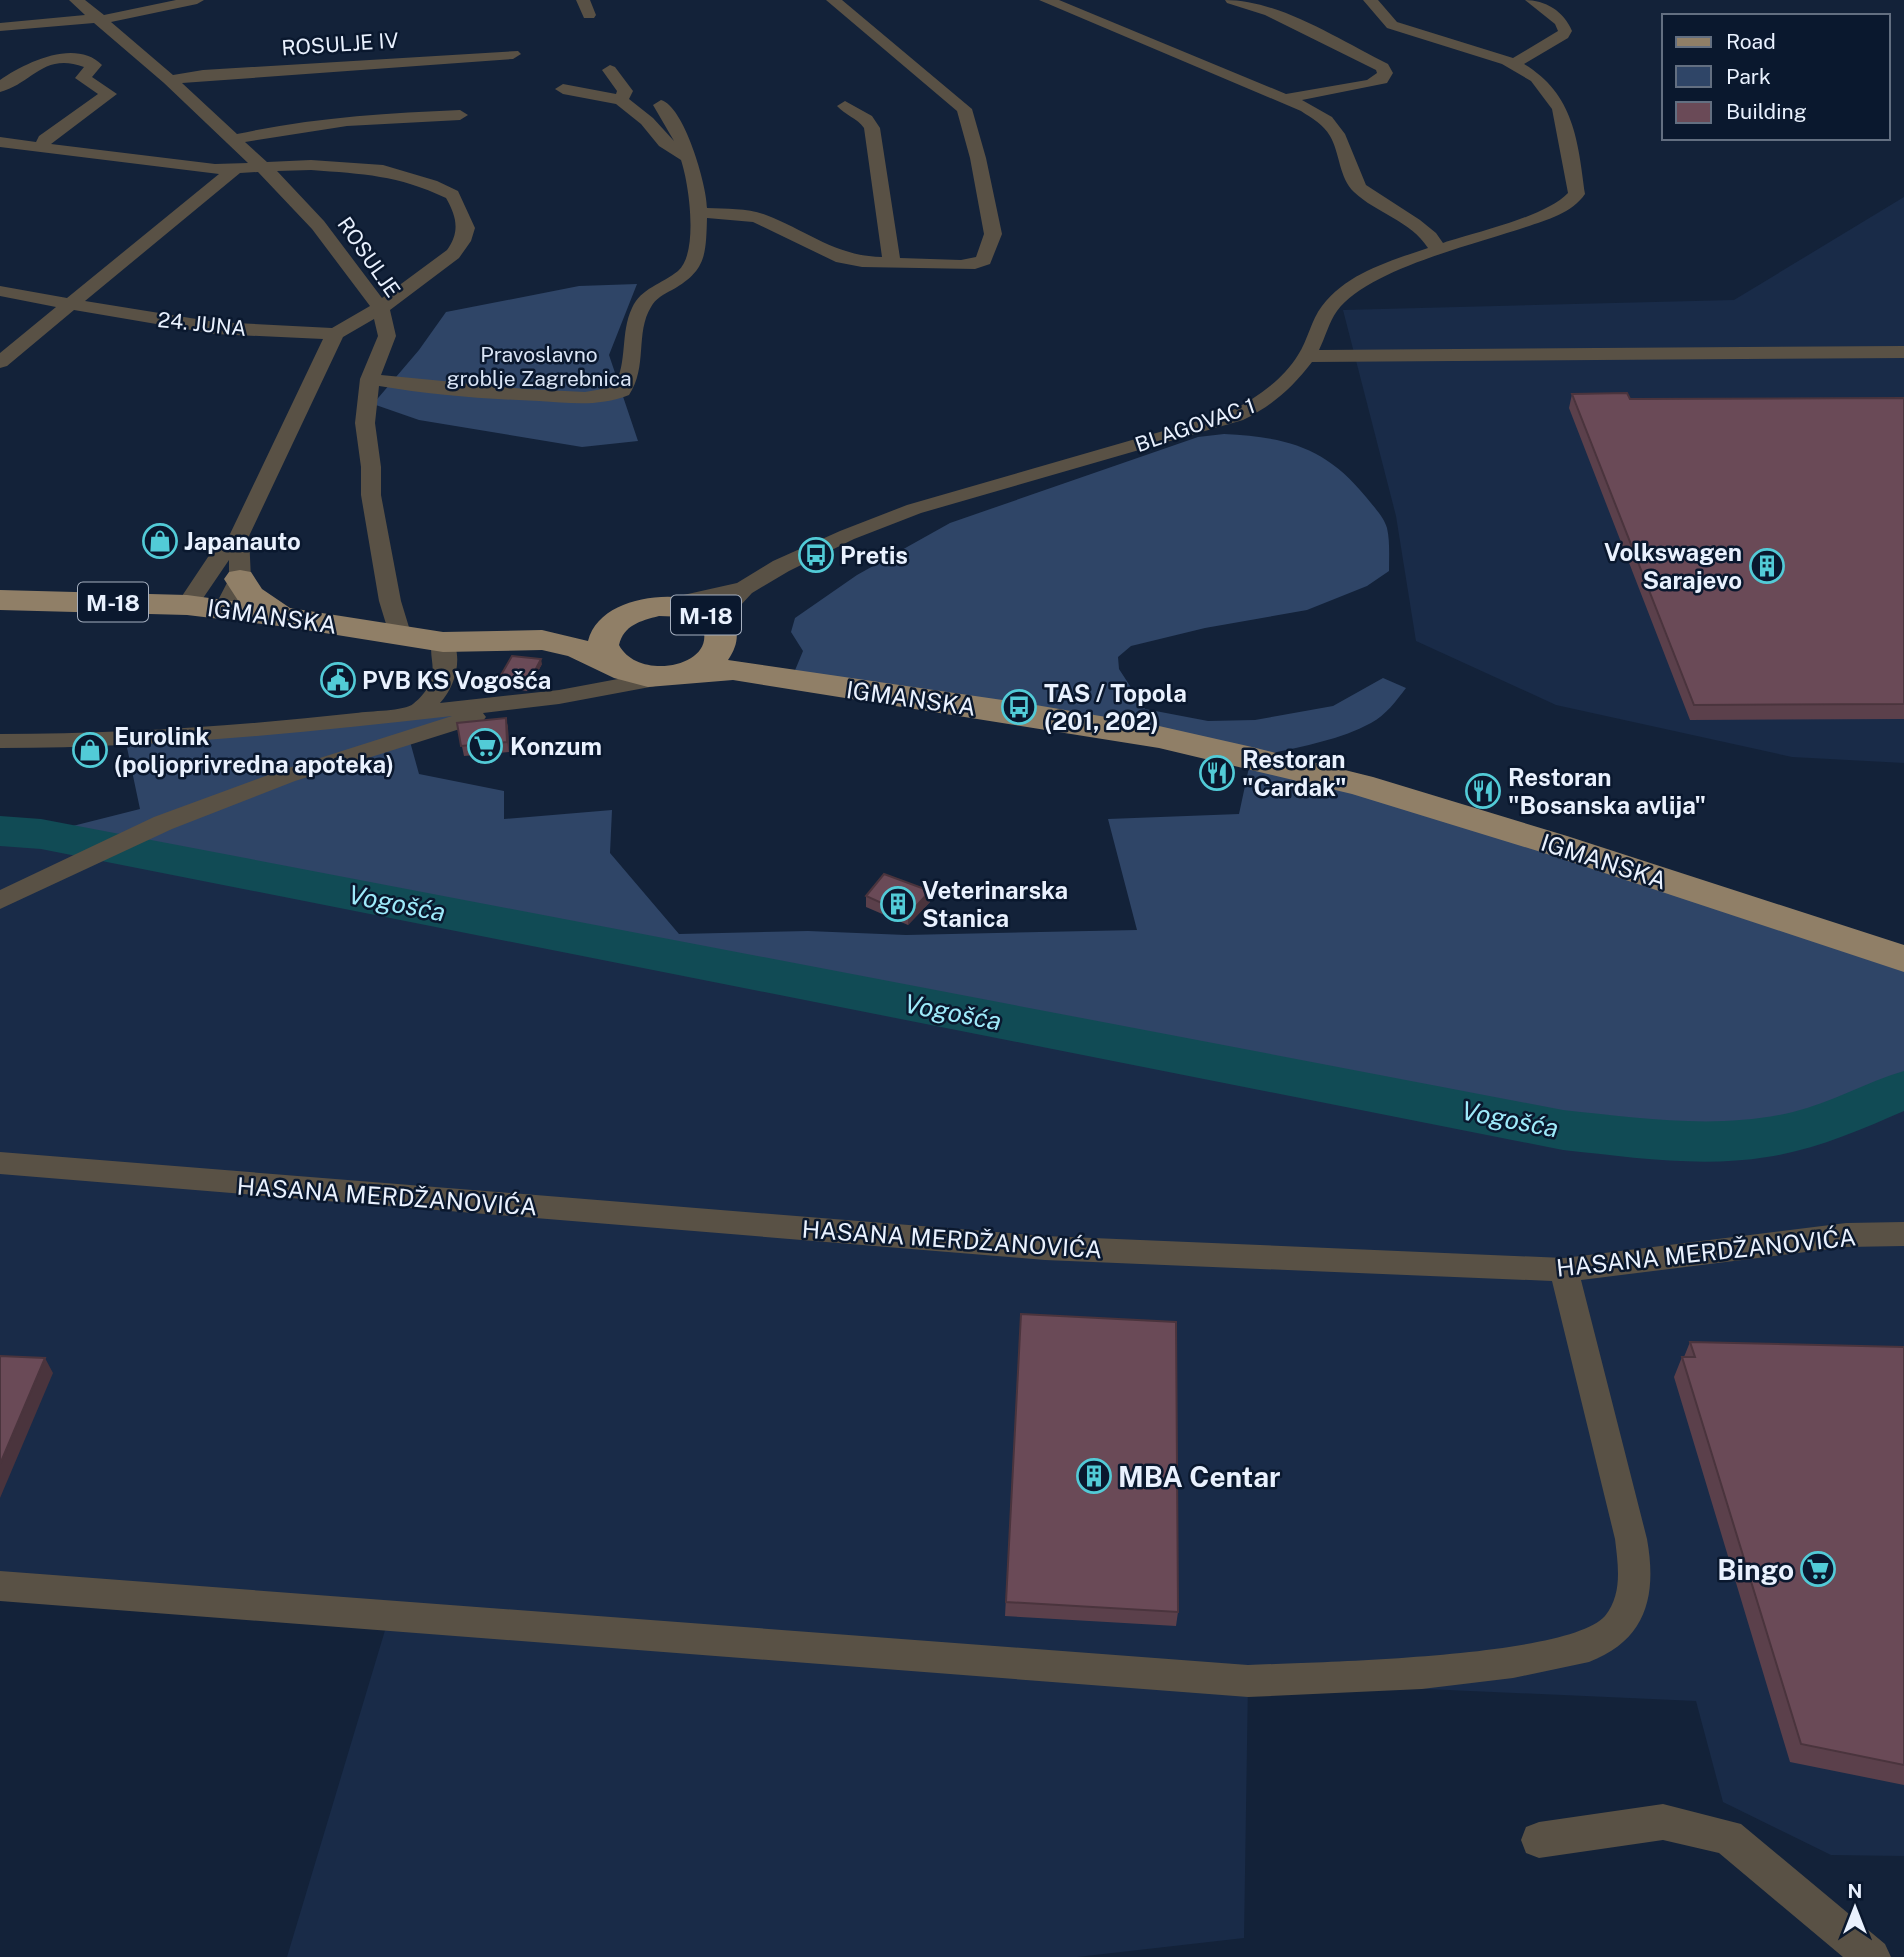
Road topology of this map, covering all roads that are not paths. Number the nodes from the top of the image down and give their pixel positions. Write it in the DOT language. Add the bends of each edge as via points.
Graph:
graph roads {
  1 [pos="76,0"];
  2 [pos="197,0"];
  3 [pos="583,0"];
  4 [pos="833,0"];
  5 [pos="1046,0"];
  6 [pos="1232,0"];
  7 [pos="1370,0"];
  8 [pos="1532,0"];
  9 [pos="589,15"];
  10 [pos="100,19"];
  11 [pos="0,27"];
  12 [pos="513,54"];
  13 [pos="1513,64"];
  14 [pos="610,70"];
  15 [pos="170,80"];
  16 [pos="0,87"];
  17 [pos="563,89"];
  18 [pos="1287,98"];
  19 [pos="621,100"];
  20 [pos="661,105"];
  21 [pos="845,106"];
  22 [pos="460,115"];
  23 [pos="0,130"];
  24 [pos="236,139"];
  25 [pos="0,142"];
  26 [pos="43,143"];
  27 [pos="691,159"];
  28 [pos="262,166"];
  29 [pos="236,168"];
  30 [pos="701,213"];
  31 [pos="1438,250"];
  32 [pos="892,263"];
  33 [pos="0,291"];
  34 [pos="71,305"];
  35 [pos="380,308"];
  36 [pos="335,334"];
  37 [pos="1903,351"];
  38 [pos="1307,356"];
  39 [pos="0,362"];
  40 [pos="370,379"];
  41 [pos="239,536"];
  42 [pos="240,579"];
  43 [pos="744,588"];
  44 [pos="0,600"];
  45 [pos="187,605"];
  46 [pos="669,605"];
  47 [pos="225,608"];
  48 [pos="281,616"];
  49 [pos="620,618"];
  50 [pos="401,636"];
  51 [pos="721,636"];
  52 [pos="542,640"];
  53 [pos="444,656"];
  54 [pos="609,674"];
  55 [pos="681,674"];
  56 [pos="766,674"];
  57 [pos="524,701"];
  58 [pos="419,711"];
  59 [pos="0,741"];
  60 [pos="0,901"];
  61 [pos="1904,959"];
  62 [pos="0,1163"];
  63 [pos="1904,1234"];
  64 [pos="1564,1270"];
  65 [pos="0,1586"];
  66 [pos="1539,1840"];
  67 [pos="1872,1957"];
  1 -- 10 [label="street, ROSULJE"];
  2 -- 10 [label="street"];
  3 -- 9 [label="street"];
  4 -- 32 [label="street" via="964,109 978,158 993,234 984,260 961,265"];
  5 -- 18 [label="street"];
  6 -- 18 [label="street" via="1270,12 1383,67 1385,73 1370,84"];
  7 -- 13 [label="street, BLAGOVAC 1" via="1392,25"];
  8 -- 13 [label="street" via="1561,22 1565,31"];
  10 -- 11 [label="street"];
  10 -- 15 [label="street, ROSULJE"];
  12 -- 15 [label="street, ROSULJE IV"];
  13 -- 31 [label="street, BLAGOVAC 1" via="1536,78 1560,108 1577,194 1539,217"];
  14 -- 19 [label="street" via="625,91"];
  15 -- 24 [label="street, ROSULJE"];
  16 -- 26 [label="street" via="31,65 45,61 94,65 83,78 108,94"];
  17 -- 19 [label="street"];
  18 -- 31 [label="street" via="1326,120 1339,137 1359,188 1414,224"];
  19 -- 27 [label="street" via="665,143"];
  20 -- 27 [label="street"];
  21 -- 32 [label="street" via="872,128"];
  22 -- 24 [label="street" via="337,123"];
  23 -- 26 [label="street" via="38,135"];
  24 -- 28 [label="street, ROSULJE"];
  25 -- 26 [label="street"];
  26 -- 29 [label="street" via="215,169"];
  27 -- 30 [label="street"];
  28 -- 29 [label="street"];
  28 -- 35 [label="street, ROSULJE" via="318,225"];
  28 -- 35 [label="street" via="383,170 413,177 452,195 466,228 462,241 438,267"];
  29 -- 34 [label="street"];
  30 -- 32 [label="street" via="747,215 842,258"];
  30 -- 40 [label="street" via="695,264 651,295 638,312 631,365 622,391 595,397 514,395"];
  31 -- 38 [label="street, BLAGOVAC 1" via="1359,281 1342,294 1329,309"];
  33 -- 34 [label="street, 24. JUNA"];
  34 -- 36 [label="street, 24. JUNA" via="215,328"];
  34 -- 39 [label="street"];
  35 -- 36 [label="street"];
  35 -- 40 [label="street, ROSULJE" via="387,336"];
  36 -- 41 [label="street"];
  37 -- 38 [label="street"];
  38 -- 43 [label="street, BLAGOVAC 1" via="1264,402 1236,416 914,509 846,534"];
  40 -- 50 [label="street, ROSULJE" via="365,423 371,495"];
  41 -- 42 [label="street"];
  41 -- 45 [label="street"];
  42 -- 47 [label="street"];
  42 -- 48 [label="main road" via="250,595"];
  43 -- 46 [label="street"];
  43 -- 51 [label="street, BLAGOVAC 1" via="730,604"];
  44 -- 45 [label="main road, IGMANSKA / M-18"];
  45 -- 47 [label="main road, IGMANSKA / M-18"];
  46 -- 49 [label="main road, M-18" via="643,608"];
  46 -- 51 [label="main road, M-18" via="701,612"];
  47 -- 48 [label="main road, IGMANSKA / M-18"];
  48 -- 50 [label="main road, IGMANSKA / M-18"];
  49 -- 52 [label="main road, IGMANSKA / M-18"];
  49 -- 54 [label="main road" via="603,642"];
  50 -- 53 [label="main road, IGMANSKA / M-18"];
  51 -- 55 [label="main road, M-18" via="716,655"];
  51 -- 56 [label="main road, IGMANSKA / M-18" via="729,654"];
  52 -- 53 [label="main road, IGMANSKA / M-18"];
  52 -- 54 [label="main road, IGMANSKA / M-18" via="597,654"];
  53 -- 58 [label="street" via="445,683"];
  54 -- 55 [label="main road, M-18"];
  54 -- 57 [label="street" via="559,697"];
  55 -- 56 [label="main road, IGMANSKA / M-18" via="733,670"];
  56 -- 61 [label="main road, IGMANSKA / M-18" via="1159,737 1361,785"];
  57 -- 58 [label="street"];
  57 -- 60 [label="street" via="287,776 163,823"];
  58 -- 59 [label="street" via="275,729 83,741"];
  62 -- 64 [label="street, HASANA MERDŽANOVIĆA" via="1045,1248"];
  63 -- 64 [label="street, HASANA MERDŽANOVIĆA" via="1846,1235"];
  64 -- 65 [label="street" via="1632,1539 1636,1571 1631,1603 1616,1628 1589,1646 1513,1662 1422,1673 1248,1681"];
  66 -- 67 [label="street" via="1663,1822 1728,1837"];
}
